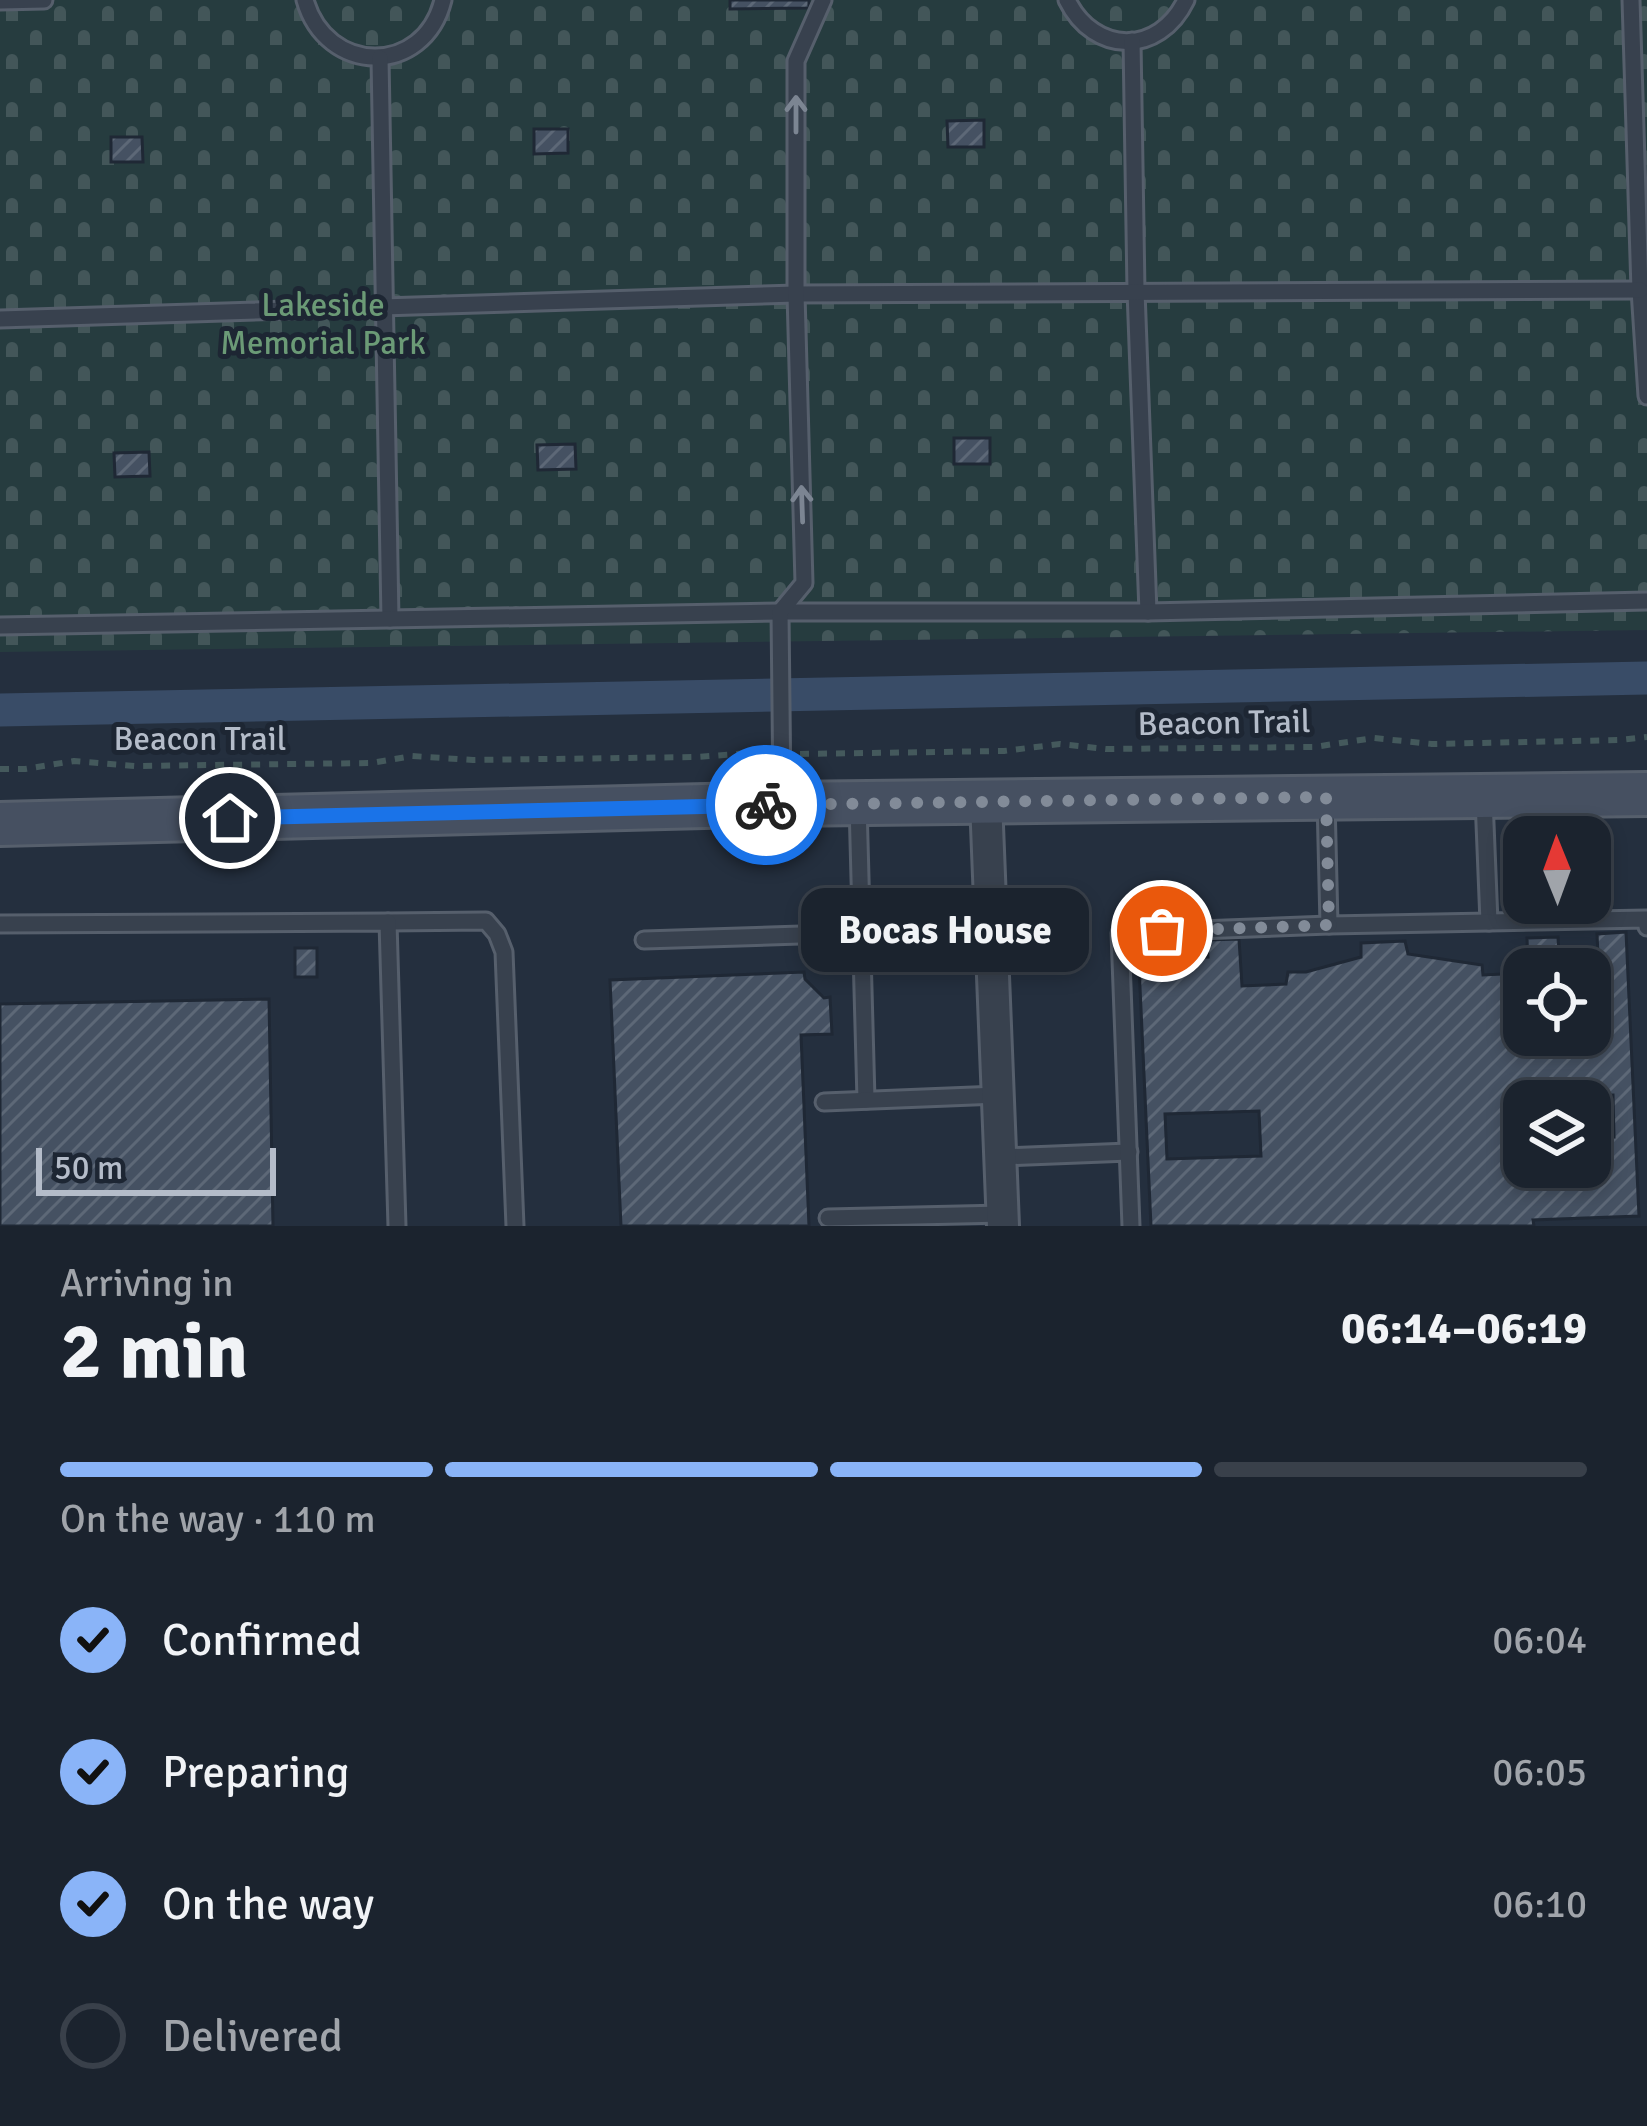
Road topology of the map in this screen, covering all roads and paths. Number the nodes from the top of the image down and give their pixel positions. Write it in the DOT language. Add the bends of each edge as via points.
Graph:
graph roads {
  1 [pos="44,0"];
  2 [pos="304,0"];
  3 [pos="443,0"];
  4 [pos="823,0"];
  5 [pos="1066,0"];
  6 [pos="1186,0"];
  7 [pos="1630,0"];
  8 [pos="0,1"];
  9 [pos="1132,41"];
  10 [pos="380,58"];
  11 [pos="1640,290"];
  12 [pos="1136,291"];
  13 [pos="796,294"];
  14 [pos="385,309"];
  15 [pos="0,319"];
  16 [pos="1647,396"];
  17 [pos="1647,601"];
  18 [pos="780,612"];
  19 [pos="1148,612"];
  20 [pos="390,619"];
  21 [pos="0,626"];
  22 [pos="1647,737"];
  23 [pos="759,752"];
  24 [pos="803,754"];
  25 [pos="0,769"];
  26 [pos="1647,794"];
  27 [pos="1484,796"];
  28 [pos="1326,797"];
  29 [pos="986,801"];
  30 [pos="858,803"];
  31 [pos="782,804"];
  32 [pos="0,824"];
  33 [pos="388,922"];
  34 [pos="1489,922"];
  35 [pos="0,924"];
  36 [pos="1329,925"];
  37 [pos="1647,927"];
  38 [pos="862,932"];
  39 [pos="644,940"];
  40 [pos="998,1096"];
  41 [pos="866,1100"];
  42 [pos="824,1102"];
  43 [pos="1129,1152"];
  44 [pos="1001,1156"];
  45 [pos="828,1218"];
  46 [pos="1003,1220"];
  47 [pos="397,1226"];
  48 [pos="515,1226"];
  49 [pos="1131,1226"];
  1 -- 8 [label="lane"];
  2 -- 10 [label="lane" via="333,45"];
  3 -- 10 [label="lane" via="422,39"];
  13 -- 4 [label="lane, one-way" via="796,61"];
  5 -- 9 [label="lane" via="1102,38"];
  6 -- 9 [label="lane" via="1172,24"];
  7 -- 11 [label="lane"];
  9 -- 12 [label="lane"];
  10 -- 14 [label="lane"];
  11 -- 12 [label="lane"];
  11 -- 16 [label="lane"];
  12 -- 13 [label="lane"];
  12 -- 19 [label="lane"];
  13 -- 14 [label="lane"];
  18 -- 13 [label="lane, one-way" via="805,583"];
  14 -- 15 [label="lane"];
  14 -- 20 [label="lane"];
  17 -- 19 [label="lane"];
  18 -- 19 [label="lane"];
  18 -- 20 [label="lane"];
  18 -- 31 [label="lane"];
  20 -- 21 [label="lane"];
  22 -- 24 [label="path, Beacon Trail"];
  23 -- 25 [label="path, Beacon Trail" via="74,761"];
  26 -- 27 [label="main road"];
  27 -- 28 [label="main road"];
  27 -- 34 [label="lane"];
  28 -- 29 [label="main road"];
  28 -- 36 [label="lane"];
  29 -- 30 [label="main road"];
  29 -- 40 [label="street"];
  30 -- 31 [label="main road"];
  30 -- 38 [label="lane"];
  31 -- 32 [label="main road"];
  33 -- 35 [label="lane"];
  33 -- 47 [label="lane"];
  33 -- 48 [label="lane" via="486,921 497,934"];
  34 -- 36 [label="lane"];
  34 -- 37 [label="lane" via="1647,919"];
  36 -- 43 [label="lane" via="1120,933"];
  38 -- 39 [label="lane"];
  38 -- 41 [label="lane"];
  40 -- 41 [label="lane"];
  40 -- 44 [label="street"];
  41 -- 42 [label="lane"];
  43 -- 44 [label="lane"];
  43 -- 49 [label="lane"];
  44 -- 46 [label="street"];
  45 -- 46 [label="lane"];
}
